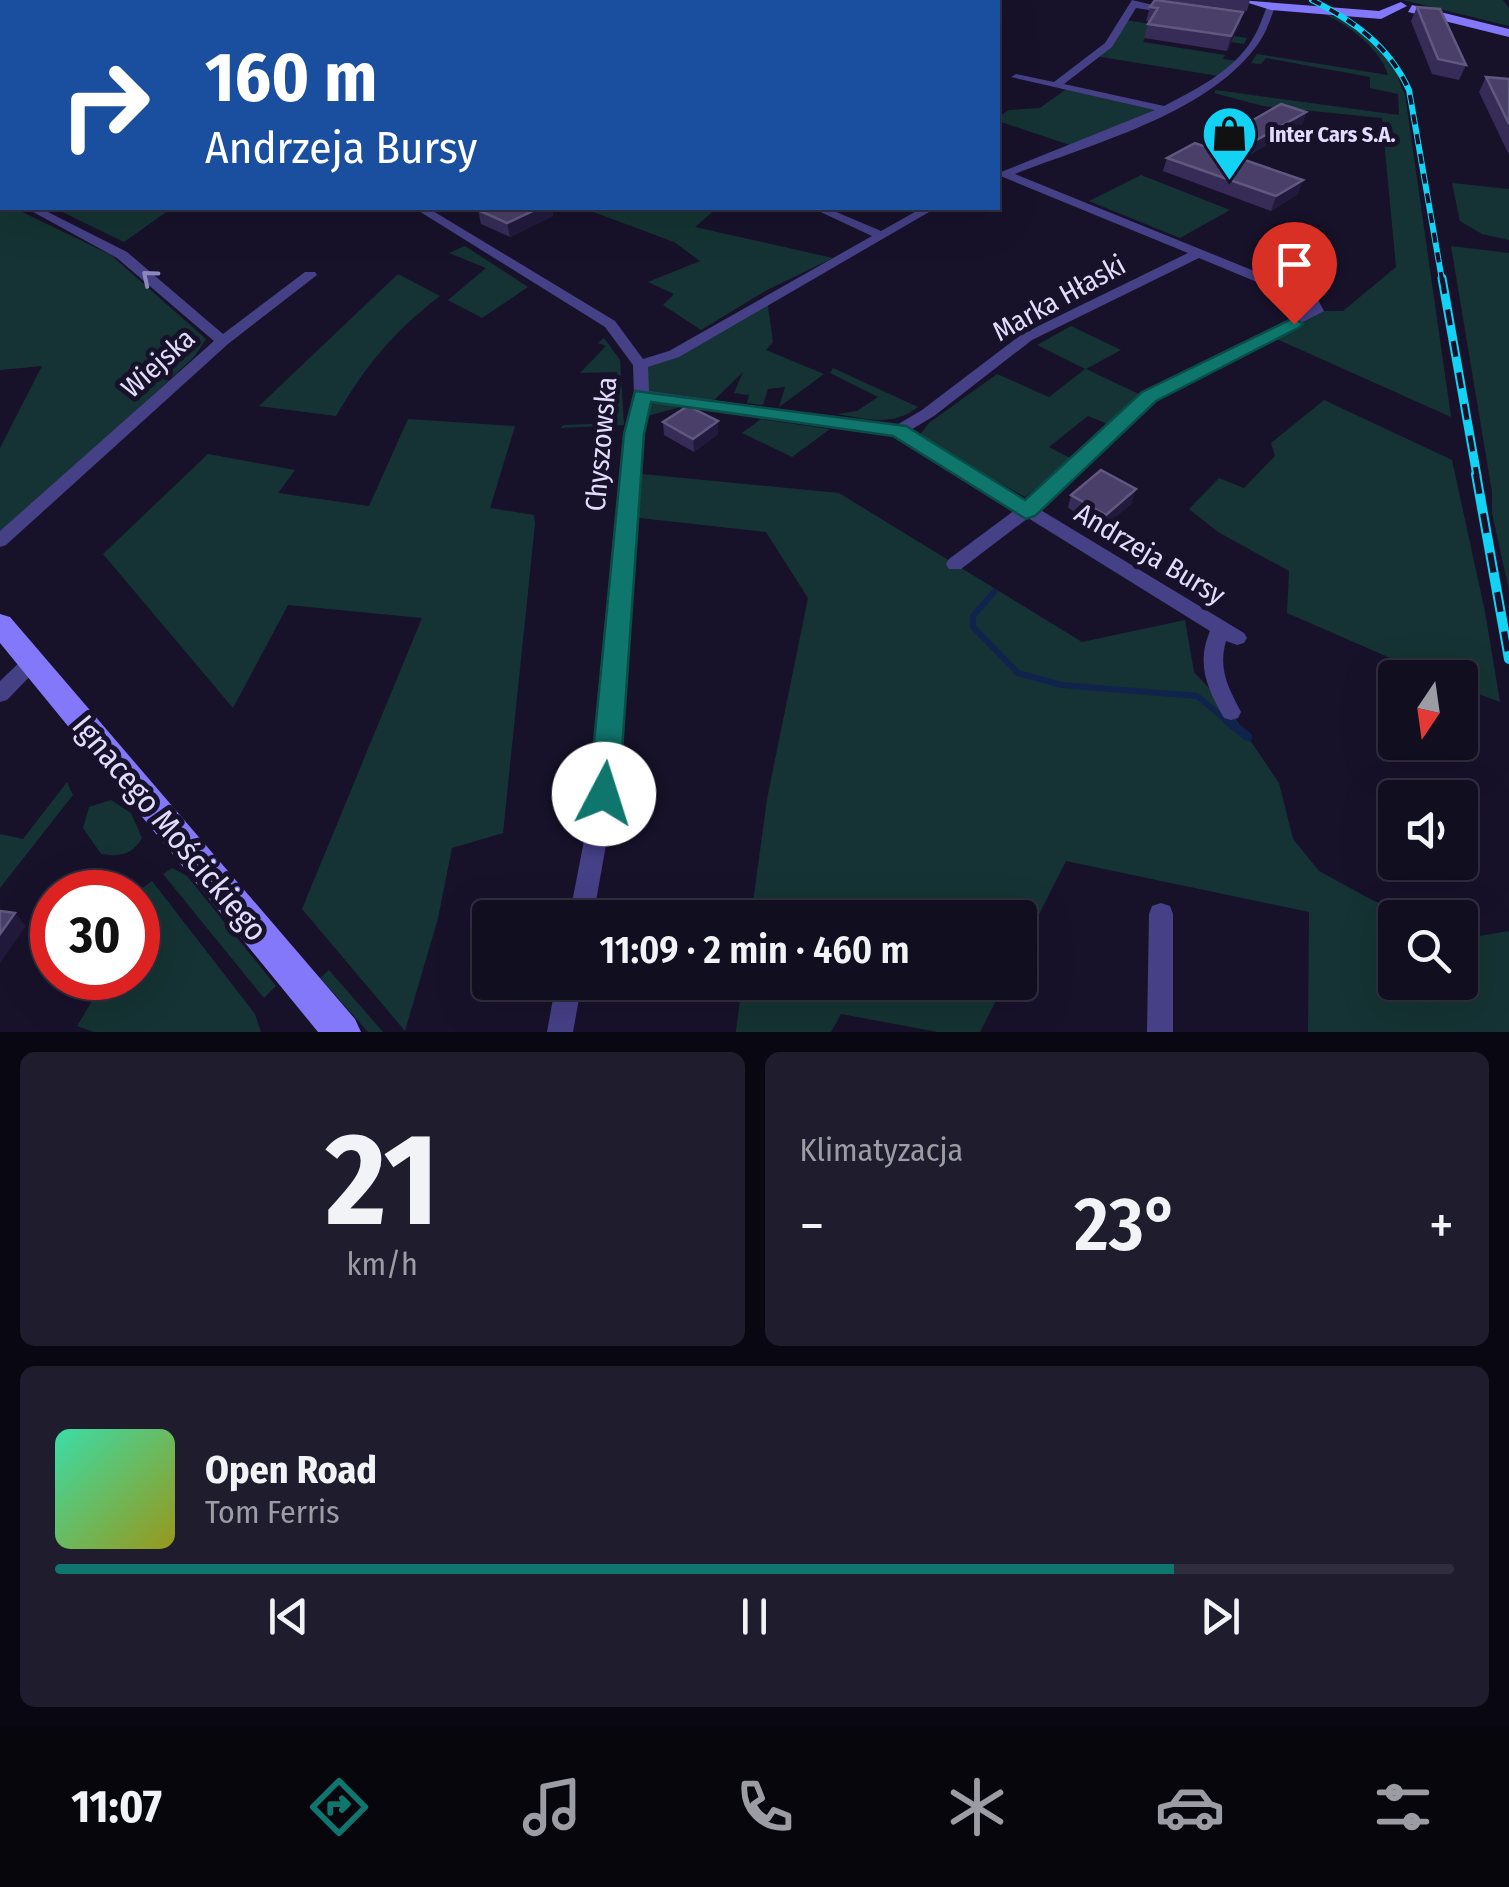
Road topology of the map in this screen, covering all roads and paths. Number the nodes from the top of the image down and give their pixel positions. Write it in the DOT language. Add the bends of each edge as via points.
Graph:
graph roads {
  1 [pos="1245,0"];
  2 [pos="1379,0"];
  3 [pos="1135,2"];
  4 [pos="1271,6"];
  5 [pos="1401,6"];
  6 [pos="1187,12"];
  7 [pos="1509,33"];
  8 [pos="1016,76"];
  9 [pos="1057,85"];
  10 [pos="1164,109"];
  11 [pos="1001,176"];
  12 [pos="36,210"];
  13 [pos="423,210"];
  14 [pos="823,210"];
  15 [pos="926,210"];
  16 [pos="878,234"];
  17 [pos="1201,252"];
  18 [pos="310,275"];
  19 [pos="223,341"];
  20 [pos="640,365"];
  21 [pos="642,395"];
  22 [pos="898,431"];
  23 [pos="1026,511"];
  24 [pos="0,541"];
  25 [pos="956,564"];
  26 [pos="0,624"];
  27 [pos="31,662"];
  28 [pos="0,694"];
  29 [pos="1232,712"];
  30 [pos="584,900"];
  31 [pos="1161,914"];
  32 [pos="566,1000"];
  33 [pos="342,1032"];
  34 [pos="560,1032"];
  35 [pos="1160,1032"];
  1 -- 4 [label="street"];
  2 -- 5 [label="street"];
  3 -- 6 [label="street"];
  3 -- 9 [label="street" via="1109,45"];
  4 -- 5 [label="street" via="1381,15"];
  4 -- 10 [label="street" via="1238,64"];
  5 -- 7 [label="street"];
  8 -- 9 [label="street"];
  9 -- 10 [label="street"];
  10 -- 11 [label="street"];
  11 -- 17 [label="street"];
  19 -- 12 [label="street, Wiejska, one-way" via="122,255"];
  13 -- 20 [label="street" via="606,319"];
  14 -- 16 [label="street"];
  15 -- 16 [label="street, Chyszowska"];
  16 -- 20 [label="street, Chyszowska" via="674,354"];
  17 -- 22 [label="street, Marka Hłaski" via="1026,338"];
  17 -- 23 [label="street" via="1311,299 1317,311 1149,396"];
  18 -- 19 [label="street"];
  19 -- 24 [label="street, Wiejska"];
  20 -- 21 [label="street, Chyszowska"];
  21 -- 22 [label="street, Andrzeja Bursy"];
  21 -- 30 [label="street, Chyszowska" via="604,794"];
  22 -- 23 [label="street, Andrzeja Bursy"];
  23 -- 25 [label="street"];
  23 -- 29 [label="street, Andrzeja Bursy" via="1229,634 1211,649 1211,678"];
  26 -- 27 [label="street, Ignacego Mościckiego"];
  27 -- 28 [label="street"];
  27 -- 33 [label="street, Ignacego Mościckiego"];
  31 -- 35 [label="street"];
  32 -- 34 [label="street"];
}
